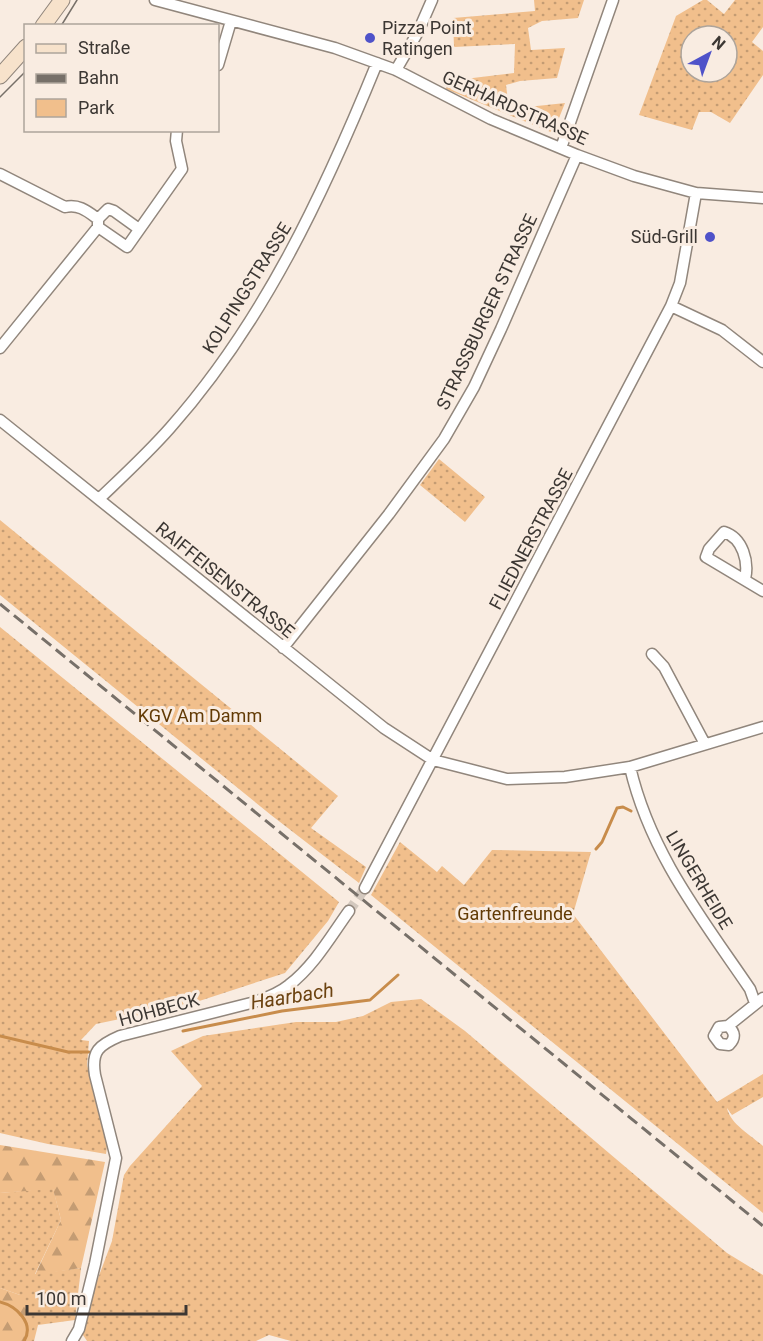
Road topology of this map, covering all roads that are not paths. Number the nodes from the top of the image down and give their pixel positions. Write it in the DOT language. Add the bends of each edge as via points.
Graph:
graph roads {
  1 [pos="62,0"];
  2 [pos="155,0"];
  3 [pos="432,0"];
  4 [pos="613,0"];
  5 [pos="231,21"];
  6 [pos="45,24"];
  7 [pos="24,50"];
  8 [pos="219,62"];
  9 [pos="377,63"];
  10 [pos="396,70"];
  11 [pos="0,76"];
  12 [pos="177,132"];
  13 [pos="561,148"];
  14 [pos="577,155"];
  15 [pos="0,174"];
  16 [pos="696,194"];
  17 [pos="763,198"];
  18 [pos="98,223"];
  19 [pos="139,229"];
  20 [pos="671,306"];
  21 [pos="0,348"];
  22 [pos="763,362"];
  23 [pos="0,420"];
  24 [pos="99,499"];
  25 [pos="745,579"];
  26 [pos="763,591"];
  27 [pos="283,648"];
  28 [pos="652,654"];
  29 [pos="763,727"];
  30 [pos="705,744"];
  31 [pos="433,760"];
  32 [pos="630,767"];
  33 [pos="365,888"];
  34 [pos="349,911"];
  35 [pos="759,1000"];
  36 [pos="728,1026"];
  37 [pos="72,1341"];
  1 -- 6 [label="main road"];
  2 -- 5 [label="street, GERHARDSTRASSE"];
  3 -- 10 [label="street"];
  4 -- 13 [label="street"];
  5 -- 8 [label="street"];
  5 -- 9 [label="street, GERHARDSTRASSE"];
  7 -- 11 [label="main road"];
  9 -- 10 [label="street, GERHARDSTRASSE"];
  9 -- 24 [label="street, KOLPINGSTRASSE" via="309,219 256,312 170,428"];
  10 -- 13 [label="street, GERHARDSTRASSE" via="491,119"];
  12 -- 19 [label="street" via="182,169"];
  13 -- 14 [label="street, GERHARDSTRASSE"];
  14 -- 16 [label="street, GERHARDSTRASSE"];
  14 -- 27 [label="street, STRASSBURGER STRASSE" via="474,387 444,439"];
  15 -- 18 [label="street" via="65,207 81,207"];
  16 -- 17 [label="street, GERHARDSTRASSE"];
  16 -- 20 [label="street, FLIEDNERSTRASSE" via="680,282"];
  18 -- 19 [label="street" via="108,209"];
  18 -- 19 [label="street" via="127,247"];
  18 -- 21 [label="street"];
  20 -- 22 [label="street" via="722,330"];
  20 -- 31 [label="street, FLIEDNERSTRASSE"];
  23 -- 24 [label="street, RAIFFEISENSTRASSE"];
  24 -- 27 [label="street, RAIFFEISENSTRASSE"];
  25 -- 25 [label="street" via="706,557 724,532 735,538 742,549 748,566"];
  25 -- 26 [label="street"];
  27 -- 31 [label="street, RAIFFEISENSTRASSE" via="384,728"];
  28 -- 30 [label="street" via="664,667"];
  29 -- 30 [label="street, RAIFFEISENSTRASSE"];
  30 -- 32 [label="street, RAIFFEISENSTRASSE"];
  31 -- 32 [label="street, RAIFFEISENSTRASSE" via="507,779 565,777"];
  31 -- 33 [label="street, FLIEDNERSTRASSE"];
  32 -- 35 [label="street, LINGERHEIDE" via="646,821 665,862"];
  34 -- 37 [label="street, HOHBECK" via="311,963 289,985 269,997 120,1036 101,1045 96,1052 95,1075 116,1158 95,1264 79,1329"];
  35 -- 36 [label="street, LINGERHEIDE"];
}
